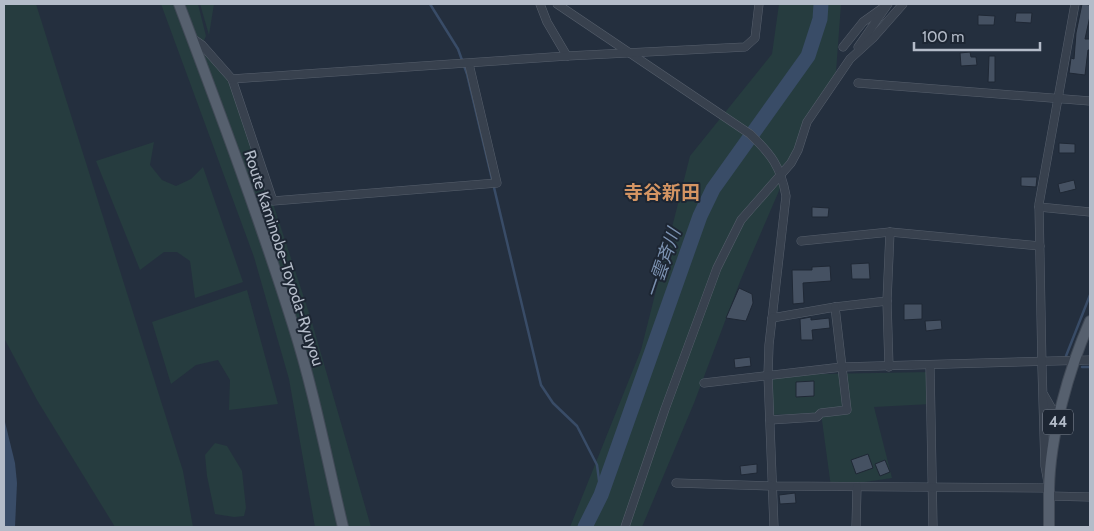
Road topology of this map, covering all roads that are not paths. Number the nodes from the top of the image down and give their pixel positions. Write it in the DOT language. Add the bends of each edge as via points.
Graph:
graph roads {
  1 [pos="179,4"];
  2 [pos="540,4"];
  3 [pos="557,4"];
  4 [pos="759,4"];
  5 [pos="888,4"];
  6 [pos="903,4"];
  7 [pos="1075,4"];
  8 [pos="191,37"];
  9 [pos="843,47"];
  10 [pos="631,54"];
  11 [pos="567,56"];
  12 [pos="850,59"];
  13 [pos="469,64"];
  14 [pos="232,79"];
  15 [pos="858,83"];
  16 [pos="1058,97"];
  17 [pos="1090,101"];
  18 [pos="781,175"];
  19 [pos="1039,207"];
  20 [pos="1090,212"];
  21 [pos="890,232"];
  22 [pos="802,241"];
  23 [pos="1040,246"];
  24 [pos="887,301"];
  25 [pos="835,307"];
  26 [pos="772,318"];
  27 [pos="1090,320"];
  28 [pos="1074,360"];
  29 [pos="1090,360"];
  30 [pos="1042,362"];
  31 [pos="930,366"];
  32 [pos="842,367"];
  33 [pos="890,367"];
  34 [pos="768,374"];
  35 [pos="704,383"];
  36 [pos="1042,391"];
  37 [pos="1060,412"];
  38 [pos="770,420"];
  39 [pos="676,483"];
  40 [pos="773,486"];
  41 [pos="857,487"];
  42 [pos="932,488"];
  43 [pos="1049,492"];
  44 [pos="1090,497"];
  45 [pos="343,527"];
  46 [pos="625,527"];
  47 [pos="774,527"];
  48 [pos="856,527"];
  49 [pos="933,527"];
  50 [pos="1049,527"];
  1 -- 8 [label="main road, Route Kaminobe-Toyoda-Ryuyou"];
  2 -- 11 [label="street"];
  3 -- 10 [label="street"];
  4 -- 10 [label="street" via="755,38 745,47"];
  5 -- 9 [label="street" via="862,22"];
  5 -- 12 [label="street"];
  6 -- 12 [label="street"];
  7 -- 16 [label="street"];
  8 -- 14 [label="street"];
  8 -- 45 [label="main road, Route Kaminobe-Toyoda-Ryuyou" via="294,326"];
  10 -- 11 [label="street"];
  10 -- 18 [label="street" via="750,134 773,158"];
  11 -- 13 [label="street"];
  12 -- 18 [label="street" via="806,122 792,163"];
  13 -- 14 [label="street"];
  13 -- 14 [label="street" via="496,183 273,201"];
  15 -- 16 [label="street"];
  16 -- 17 [label="street"];
  16 -- 19 [label="street"];
  18 -- 26 [label="street" via="786,196"];
  18 -- 46 [label="street" via="741,220 717,268"];
  19 -- 20 [label="street"];
  19 -- 23 [label="street"];
  21 -- 22 [label="street"];
  21 -- 23 [label="street"];
  21 -- 24 [label="street"];
  23 -- 30 [label="street"];
  24 -- 25 [label="street"];
  24 -- 33 [label="street"];
  25 -- 26 [label="street"];
  25 -- 32 [label="street"];
  26 -- 34 [label="street"];
  27 -- 28 [label="main road, 44"];
  28 -- 29 [label="street"];
  28 -- 30 [label="street"];
  28 -- 37 [label="main road, 44"];
  30 -- 31 [label="street"];
  30 -- 36 [label="street"];
  31 -- 33 [label="street"];
  31 -- 42 [label="street"];
  32 -- 33 [label="street"];
  32 -- 34 [label="street"];
  32 -- 38 [label="street" via="848,410 821,413 818,417"];
  34 -- 35 [label="street"];
  34 -- 38 [label="street"];
  36 -- 37 [label="street" via="1052,408"];
  36 -- 43 [label="street"];
  37 -- 43 [label="main road, 44"];
  38 -- 40 [label="street"];
  39 -- 40 [label="street"];
  40 -- 41 [label="street"];
  40 -- 47 [label="street"];
  41 -- 42 [label="street"];
  41 -- 48 [label="street"];
  42 -- 43 [label="street"];
  42 -- 49 [label="street"];
  43 -- 44 [label="street"];
  43 -- 50 [label="main road, 44"];
}
